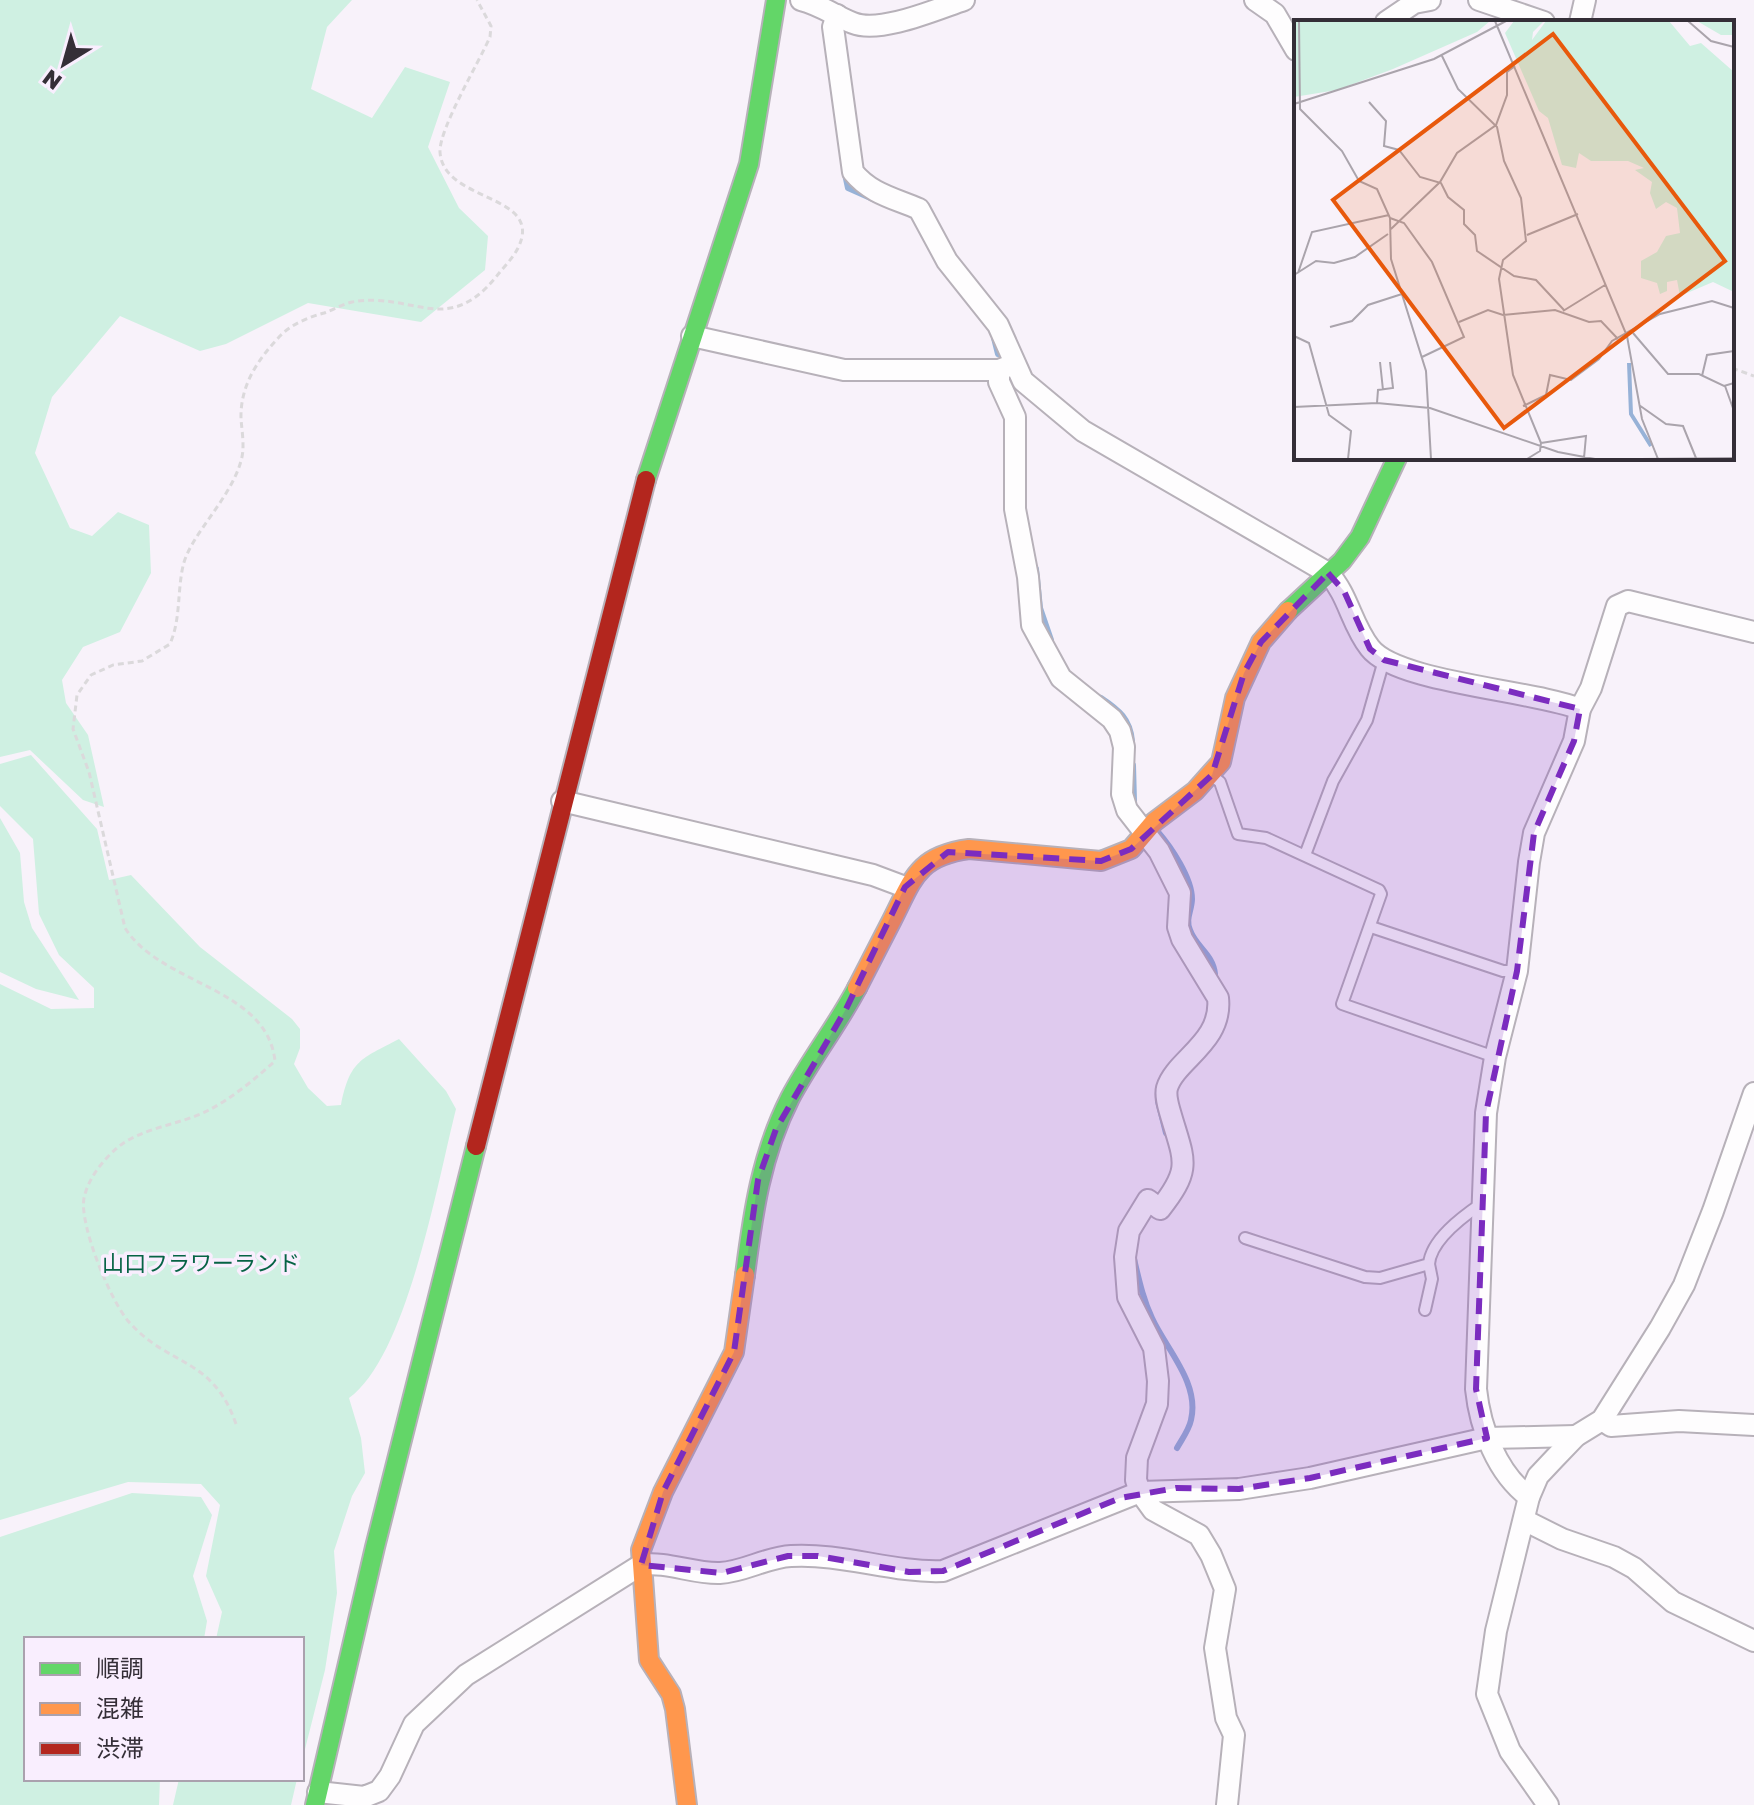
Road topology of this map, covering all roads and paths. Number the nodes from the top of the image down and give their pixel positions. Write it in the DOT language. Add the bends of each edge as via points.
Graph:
graph roads {
  1 [pos="477,0"];
  2 [pos="776,0"];
  3 [pos="964,0"];
  4 [pos="1255,0"];
  5 [pos="1430,0"];
  6 [pos="1479,0"];
  7 [pos="1585,0"];
  8 [pos="820,7"];
  9 [pos="1389,20"];
  10 [pos="1538,20"];
  11 [pos="1580,20"];
  12 [pos="1294,47"];
  13 [pos="692,336"];
  14 [pos="1006,367"];
  15 [pos="1734,369"];
  16 [pos="1754,376"];
  17 [pos="1396,460"];
  18 [pos="1328,573"];
  19 [pos="1754,632"];
  20 [pos="1384,660"];
  21 [pos="1580,709"];
  22 [pos="1212,775"];
  23 [pos="562,801"];
  24 [pos="1149,828"];
  25 [pos="1305,855"];
  26 [pos="905,887"];
  27 [pos="1371,927"];
  28 [pos="1517,971"];
  29 [pos="1495,1057"];
  30 [pos="1754,1093"];
  31 [pos="1483,1203"];
  32 [pos="1245,1238"];
  33 [pos="1429,1264"];
  34 [pos="1425,1310"];
  35 [pos="1602,1420"];
  36 [pos="236,1424"];
  37 [pos="1754,1425"];
  38 [pos="1576,1436"];
  39 [pos="1487,1438"];
  40 [pos="1140,1492"];
  41 [pos="1529,1497"];
  42 [pos="1524,1520"];
  43 [pos="641,1565"];
  44 [pos="1754,1641"];
  45 [pos="316,1798"];
  46 [pos="687,1805"];
  47 [pos="1227,1805"];
  48 [pos="1548,1805"];
  1 -- 36 [label="path" via="491,26 490,37 442,136 440,155 452,177 508,206 519,218 523,233 517,250 478,299 458,309 349,302 283,333 248,376 241,406 243,457 234,484 183,565 170,644 142,661 91,675 77,695 73,729 89,772 125,928 160,964 211,986 273,1038 275,1061 259,1076 206,1111 119,1146 90,1179 84,1201 85,1223 117,1305 130,1323 168,1353 211,1379 227,1398"];
  2 -- 13 [label="street" via="749,164"];
  3 -- 8 [label="street" via="879,25 856,25"];
  4 -- 12 [label="street" via="1275,14"];
  5 -- 9 [label="street" via="1414,3"];
  6 -- 10 [label="street"];
  7 -- 11 [label="street"];
  8 -- 14 [label="street" via="833,27 853,172 877,193 919,209 947,261 998,325"];
  13 -- 14 [label="street" via="844,370"];
  13 -- 23 [label="street" via="638,505"];
  14 -- 18 [label="street" via="1083,431"];
  14 -- 24 [label="street" via="999,382 1015,417 1015,509 1032,625 1061,678 1120,731 1122,794 1127,810"];
  15 -- 16 [label="path"];
  17 -- 18 [label="street" via="1360,537"];
  18 -- 20 [label="street" via="1344,591 1370,649"];
  18 -- 22 [label="street" via="1261,642 1244,673 1221,762"];
  19 -- 21 [label="street" via="1628,601 1612,614"];
  20 -- 21 [label="street" via="1456,683"];
  20 -- 25 [label="lane" via="1367,720 1333,781"];
  21 -- 28 [label="street" via="1574,741 1534,833"];
  22 -- 24 [label="street"];
  22 -- 25 [label="lane" via="1220,782 1238,834 1266,838"];
  23 -- 26 [label="street"];
  23 -- 45 [label="street"];
  24 -- 26 [label="street" via="1120,856 1101,861 969,849 948,852 929,862"];
  24 -- 40 [label="street" via="1180,893 1178,927 1219,1006 1198,1051 1167,1087 1184,1158 1181,1183 1160,1209 1148,1200 1135,1216 1125,1257 1128,1297 1157,1361 1157,1404 1137,1458"];
  25 -- 27 [label="lane" via="1379,890"];
  26 -- 43 [label="street" via="846,1009 776,1129 758,1180 734,1352 663,1492 641,1550"];
  27 -- 28 [label="lane" via="1503,971"];
  27 -- 29 [label="lane" via="1342,1004"];
  28 -- 29 [label="street"];
  29 -- 31 [label="street" via="1486,1113"];
  30 -- 35 [label="street" via="1684,1285"];
  31 -- 33 [label="lane" via="1438,1241"];
  31 -- 39 [label="street" via="1476,1389 1479,1421"];
  32 -- 33 [label="lane" via="1365,1277"];
  33 -- 34 [label="lane" via="1432,1279"];
  35 -- 37 [label="street" via="1611,1426 1679,1421"];
  35 -- 38 [label="street"];
  38 -- 39 [label="street"];
  38 -- 41 [label="street" via="1538,1476"];
  39 -- 40 [label="street" via="1310,1478 1239,1489"];
  39 -- 41 [label="street"];
  40 -- 43 [label="street" via="943,1571 909,1572 818,1556 788,1556 722,1573"];
  40 -- 47 [label="street" via="1164,1518 1199,1535 1225,1589 1215,1648 1226,1718 1234,1735"];
  41 -- 42 [label="street"];
  42 -- 44 [label="street" via="1614,1557 1673,1602"];
  42 -- 48 [label="street" via="1496,1631 1487,1694 1510,1751"];
  43 -- 45 [label="street" via="466,1675 414,1724 379,1791 364,1797"];
  43 -- 46 [label="street" via="649,1660 675,1709"];
}
